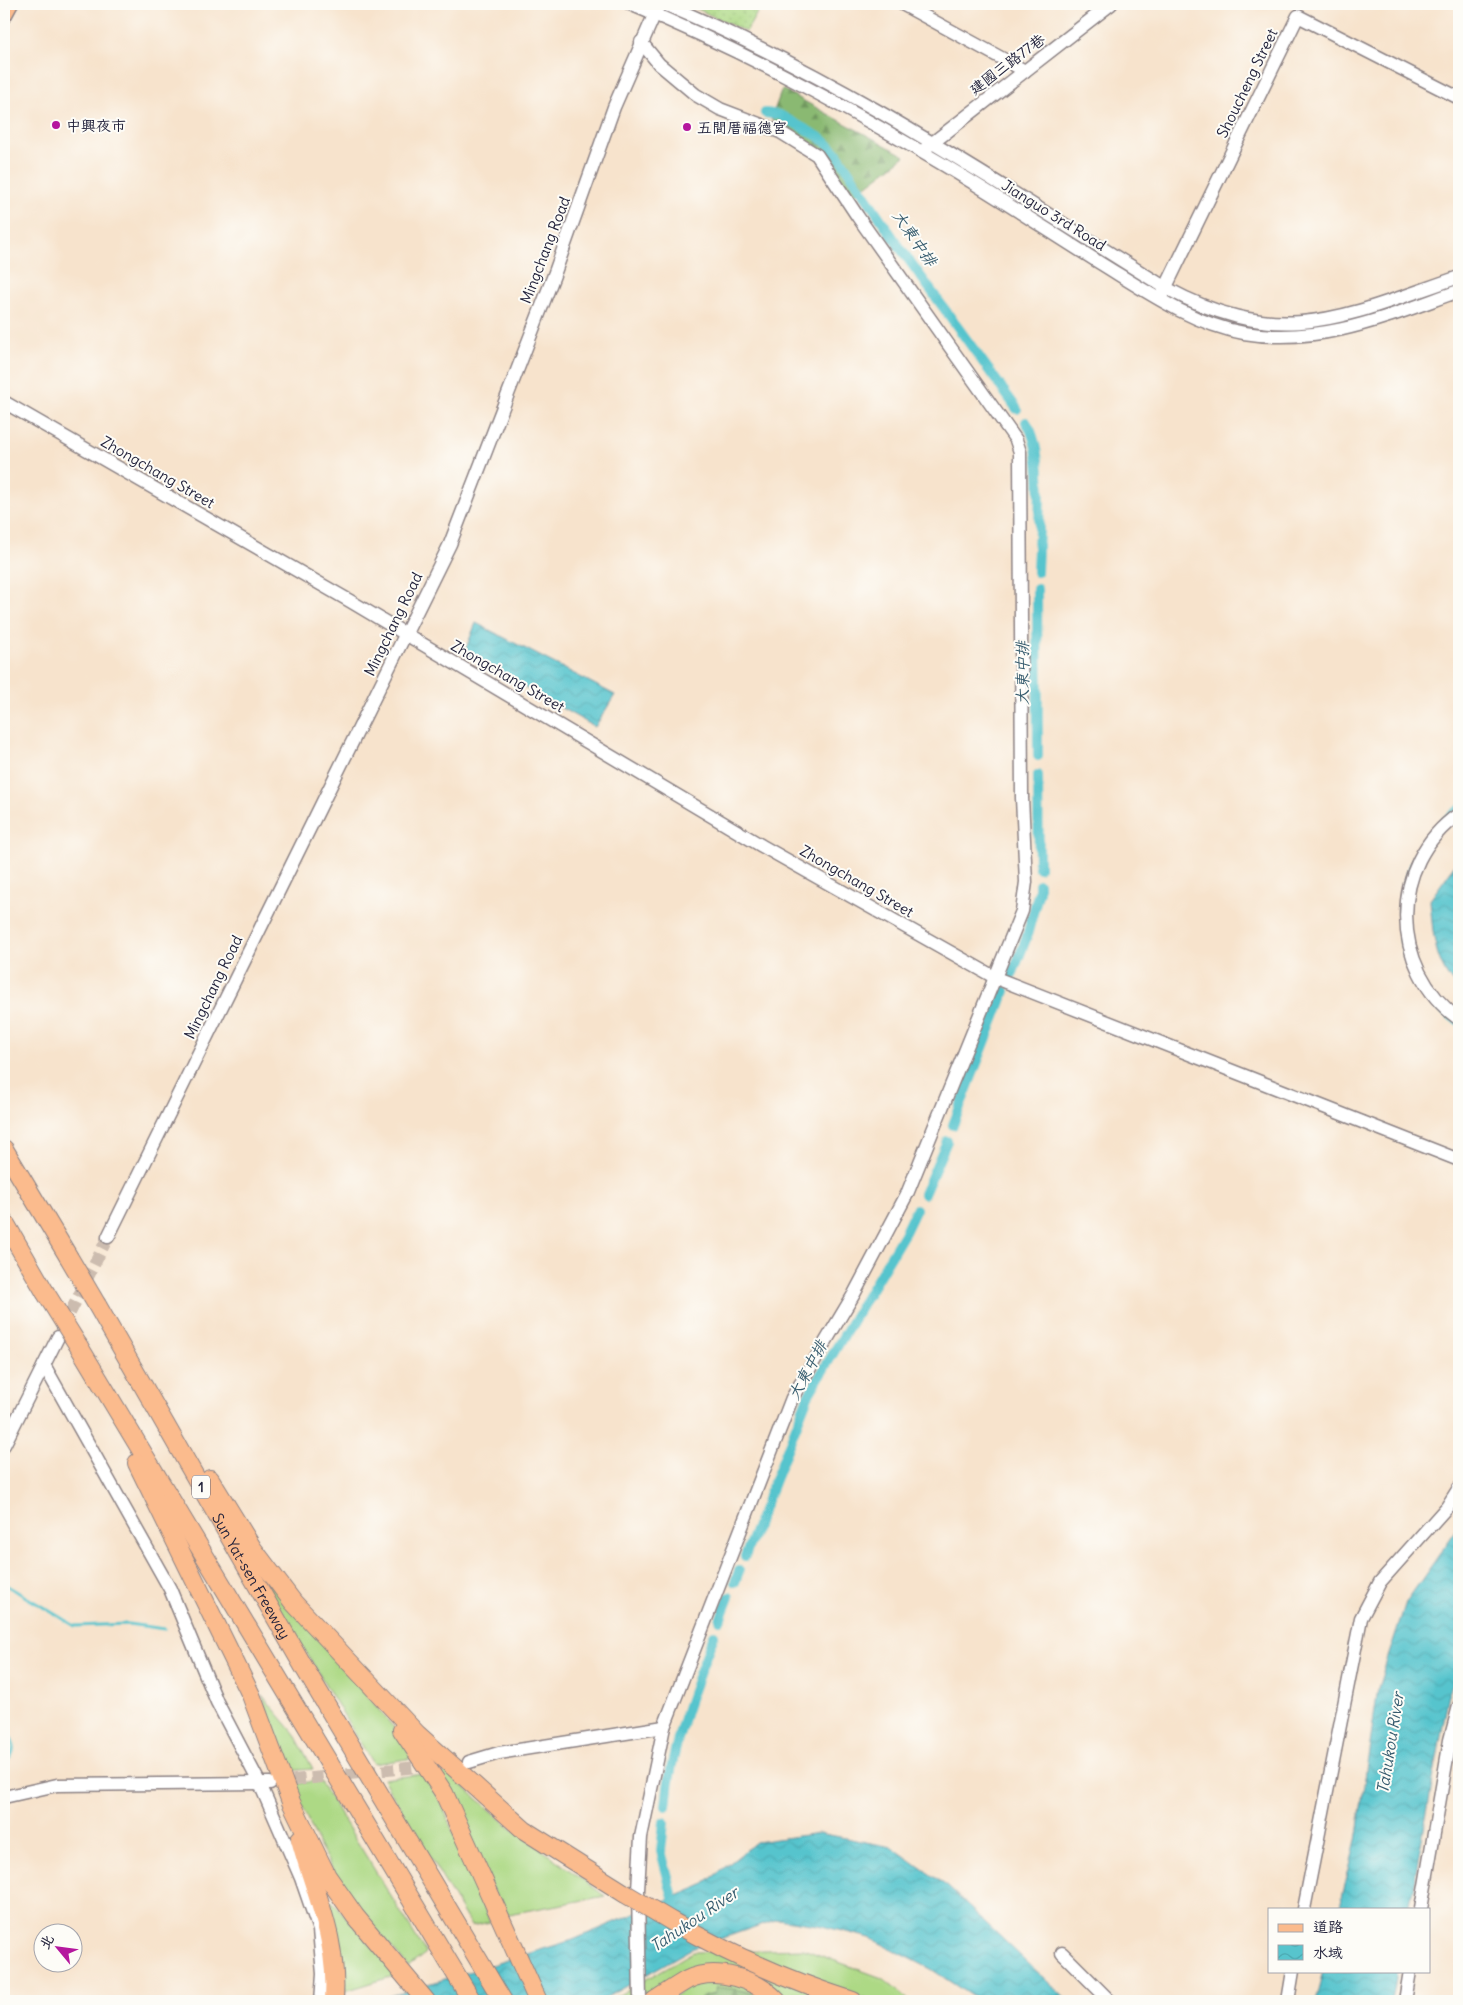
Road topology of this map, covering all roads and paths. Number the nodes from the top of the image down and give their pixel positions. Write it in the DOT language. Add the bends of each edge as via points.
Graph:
graph roads {
  1 [pos="10,4"];
  2 [pos="630,4"];
  3 [pos="664,4"];
  4 [pos="902,4"];
  5 [pos="1111,4"];
  6 [pos="657,9"];
  7 [pos="4,15"];
  8 [pos="641,42"];
  9 [pos="1025,71"];
  10 [pos="1459,98"];
  11 [pos="927,147"];
  12 [pos="1459,277"];
  13 [pos="1166,288"];
  14 [pos="1459,291"];
  15 [pos="1159,300"];
  16 [pos="4,402"];
  17 [pos="405,636"];
  18 [pos="1459,814"];
  19 [pos="996,978"];
  20 [pos="1459,1019"];
  21 [pos="4,1149"];
  22 [pos="1459,1160"];
  23 [pos="4,1221"];
  24 [pos="108,1237"];
  25 [pos="101,1311"];
  26 [pos="58,1337"];
  27 [pos="82,1352"];
  28 [pos="44,1365"];
  29 [pos="4,1446"];
  30 [pos="1459,1488"];
  31 [pos="340,1654"];
  32 [pos="1459,1706"];
  33 [pos="664,1727"];
  34 [pos="469,1762"];
  35 [pos="265,1784"];
  36 [pos="4,1797"];
  37 [pos="291,1802"];
  38 [pos="1304,1908"];
  39 [pos="1421,1908"];
  40 [pos="1062,1952"];
  41 [pos="1293,1972"];
  42 [pos="1410,1972"];
  43 [pos="644,2000"];
  44 [pos="321,2001"];
  45 [pos="334,2001"];
  46 [pos="426,2001"];
  47 [pos="472,2001"];
  48 [pos="503,2001"];
  49 [pos="538,2001"];
  50 [pos="777,2001"];
  51 [pos="853,2001"];
  52 [pos="1110,2001"];
  53 [pos="1288,2001"];
  54 [pos="1405,2001"];
  1 -- 7 [label="main road"];
  2 -- 6 [label="street, Jianguo 3rd Road"];
  3 -- 11 [label="street, Jianguo 3rd Road" via="805,71"];
  4 -- 9 [label="street"];
  5 -- 9 [label="street, 建國三路77巷"];
  6 -- 8 [label="street, Mingchang Road"];
  6 -- 11 [label="street, Jianguo 3rd Road"];
  8 -- 17 [label="street, Mingchang Road" via="460,518"];
  8 -- 19 [label="street" via="659,64 696,95 720,110 780,132 816,155 1016,440 1020,452 1022,790 1026,882 1022,911"];
  9 -- 11 [label="street, 建國三路77巷"];
  10 -- 13 [label="street, Shoucheng Street" via="1298,16"];
  11 -- 13 [label="street, Jianguo 3rd Road"];
  11 -- 15 [label="street, Jianguo 3rd Road"];
  12 -- 13 [label="street, Jianguo 3rd Road" via="1342,318 1297,324 1236,317"];
  13 -- 15 [label="street, Shoucheng Street"];
  14 -- 15 [label="street, Jianguo 3rd Road" via="1366,324 1320,335 1291,337 1226,328"];
  16 -- 17 [label="street, Zhongchang Street" via="350,601"];
  17 -- 19 [label="street, Zhongchang Street" via="605,750 762,846"];
  17 -- 24 [label="street, Mingchang Road"];
  18 -- 20 [label="street" via="1446,823 1422,853 1408,891 1405,914 1406,936 1418,969 1430,990"];
  19 -- 22 [label="street, Zhongchang Street"];
  19 -- 33 [label="street" via="907,1194 854,1294 792,1398"];
  21 -- 25 [label="highway, Sun Yat-sen Freeway / 1, bridge"];
  23 -- 27 [label="highway, Sun Yat-sen Freeway / 1, bridge"];
  25 -- 31 [label="highway" via="131,1350 253,1549 293,1602"];
  25 -- 48 [label="highway, Sun Yat-sen Freeway / 1" via="304,1669"];
  26 -- 28 [label="street"];
  27 -- 37 [label="highway" via="251,1695"];
  27 -- 47 [label="highway, Sun Yat-sen Freeway / 1"];
  28 -- 29 [label="street"];
  28 -- 35 [label="street" via="170,1589 217,1702"];
  30 -- 38 [label="street" via="1447,1507 1380,1582 1361,1618"];
  31 -- 49 [label="highway" via="408,1737 444,1793"];
  31 -- 51 [label="highway, bridge" via="464,1779 524,1830 706,1941 773,1973"];
  32 -- 39 [label="street" via="1450,1740"];
  33 -- 34 [label="street" via="499,1753"];
  33 -- 43 [label="street" via="641,1837 638,1890"];
  35 -- 36 [label="street" via="57,1786"];
  35 -- 44 [label="street" via="319,1930 323,1974"];
  37 -- 45 [label="highway" via="330,1936"];
  37 -- 46 [label="highway" via="327,1876 355,1916"];
  40 -- 52 [label="street"];
  41 -- 53 [label="street"];
  42 -- 54 [label="street"];
  43 -- 50 [label="highway" via="688,1979 709,1975 730,1976 755,1985"];
}
